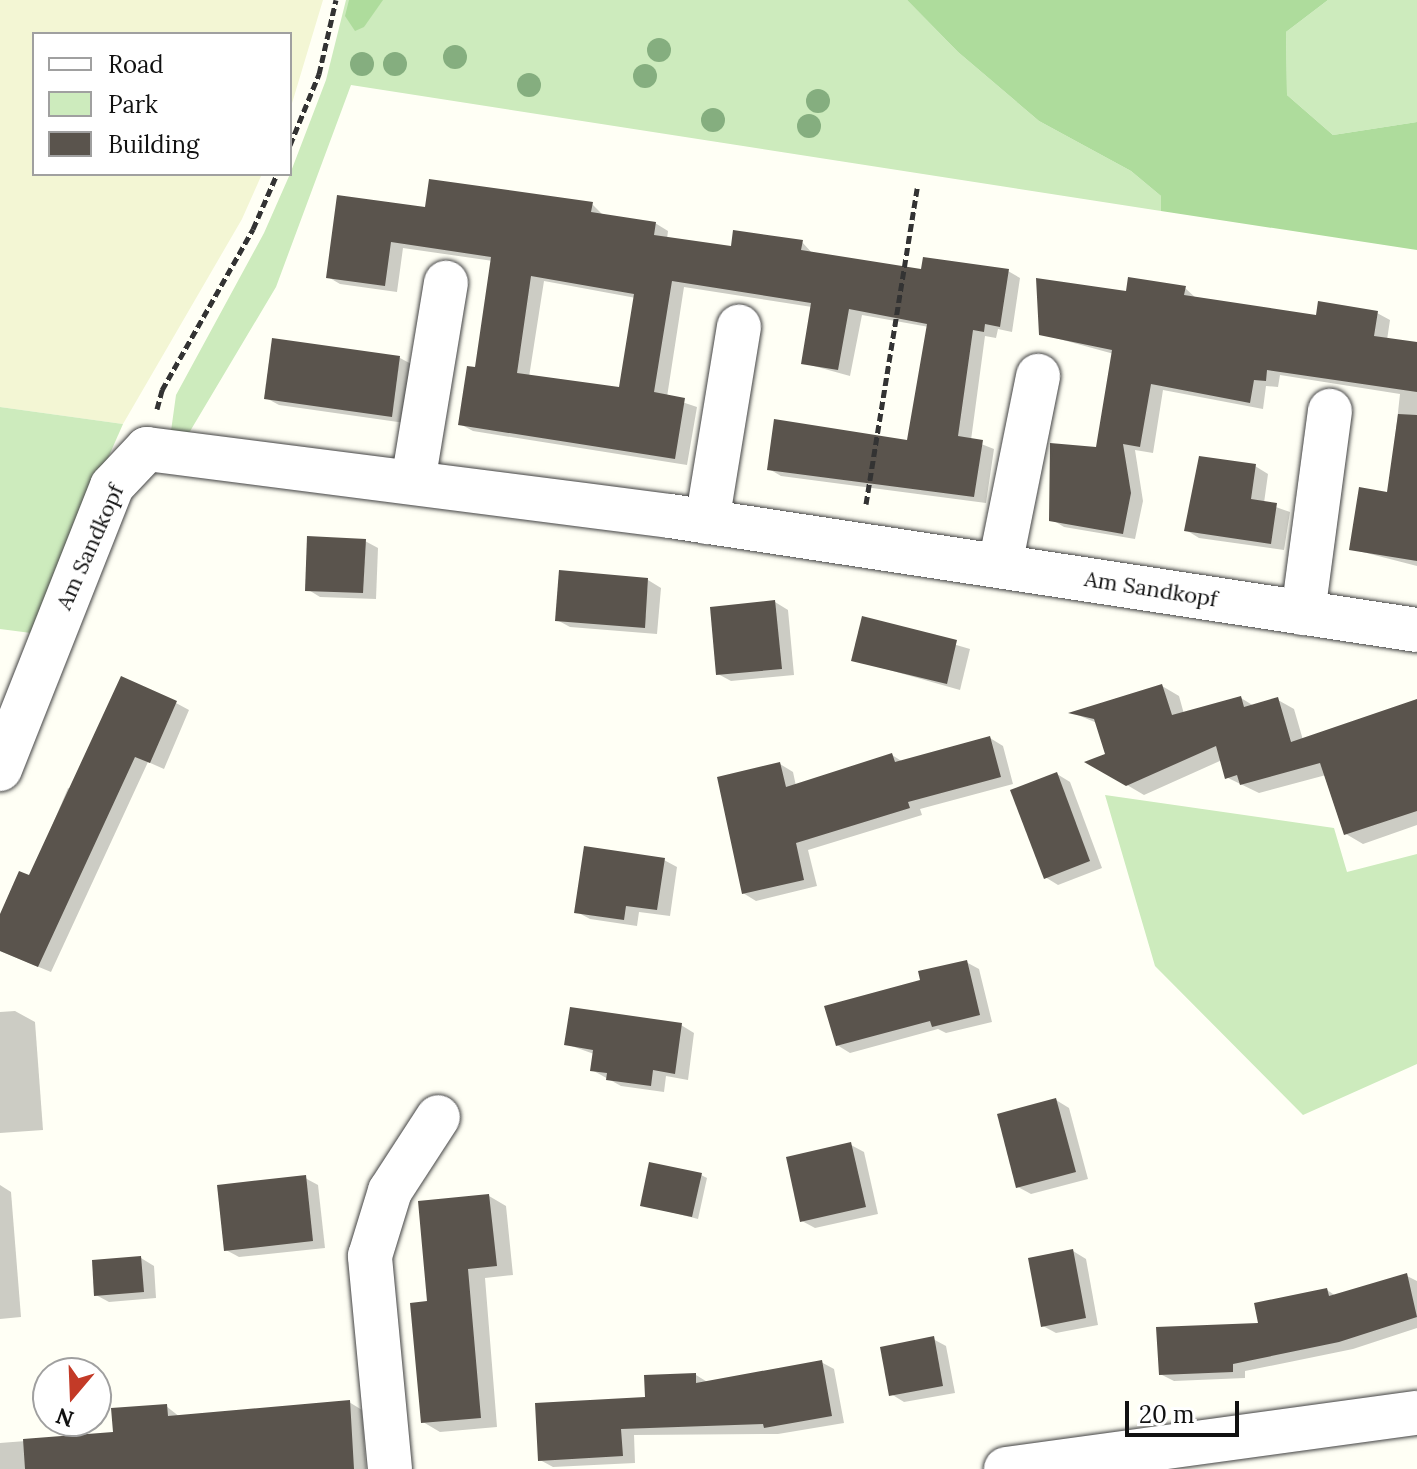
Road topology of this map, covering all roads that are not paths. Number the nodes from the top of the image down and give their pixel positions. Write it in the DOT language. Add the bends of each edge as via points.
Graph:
graph roads {
  1 [pos="446,283"];
  2 [pos="739,327"];
  3 [pos="1038,376"];
  4 [pos="1330,411"];
  5 [pos="413,482"];
  6 [pos="707,522"];
  7 [pos="1000,565"];
  8 [pos="1303,613"];
  9 [pos="1417,630"];
  10 [pos="3,752"];
  11 [pos="438,1117"];
  12 [pos="1417,1413"];
  13 [pos="390,1469"];
  14 [pos="1006,1469"];
  1 -- 5 [label="street"];
  2 -- 6 [label="street"];
  3 -- 7 [label="street"];
  4 -- 8 [label="street"];
  5 -- 6 [label="street, Am Sandkopf"];
  5 -- 10 [label="street, Am Sandkopf" via="147,449 112,486"];
  6 -- 7 [label="street, Am Sandkopf"];
  7 -- 8 [label="street, Am Sandkopf"];
  8 -- 9 [label="street, Am Sandkopf"];
  11 -- 13 [label="street" via="390,1191 370,1256"];
  12 -- 14 [label="street"];
}
